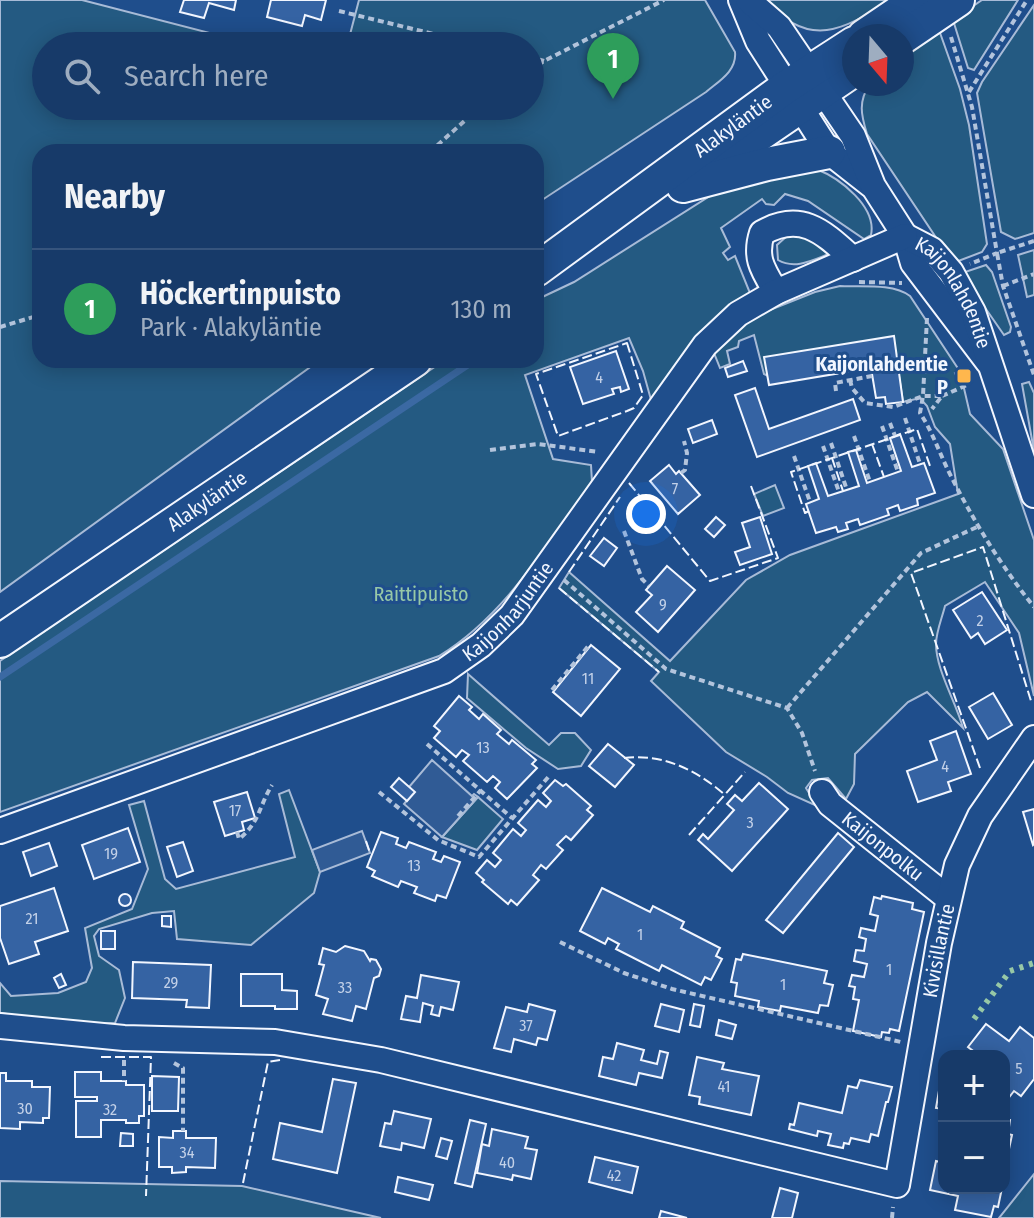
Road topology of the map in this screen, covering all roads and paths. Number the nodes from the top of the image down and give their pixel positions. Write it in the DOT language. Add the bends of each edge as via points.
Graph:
graph roads {
  1 [pos="664,0"];
  2 [pos="741,0"];
  3 [pos="748,0"];
  4 [pos="917,0"];
  5 [pos="1027,0"];
  6 [pos="339,11"];
  7 [pos="952,12"];
  8 [pos="882,24"];
  9 [pos="425,32"];
  10 [pos="914,32"];
  11 [pos="842,54"];
  12 [pos="544,61"];
  13 [pos="842,75"];
  14 [pos="804,90"];
  15 [pos="969,92"];
  16 [pos="465,120"];
  17 [pos="439,144"];
  18 [pos="829,152"];
  19 [pos="683,186"];
  20 [pos="873,186"];
  21 [pos="905,236"];
  22 [pos="1034,241"];
  23 [pos="997,253"];
  24 [pos="853,259"];
  25 [pos="544,265"];
  26 [pos="1034,274"];
  27 [pos="816,276"];
  28 [pos="544,278"];
  29 [pos="1003,286"];
  30 [pos="936,288"];
  31 [pos="776,292"];
  32 [pos="32,317"];
  33 [pos="0,327"];
  34 [pos="1034,352"];
  35 [pos="1027,355"];
  36 [pos="403,368"];
  37 [pos="1034,375"];
  38 [pos="872,376"];
  39 [pos="850,380"];
  40 [pos="967,385"];
  41 [pos="836,391"];
  42 [pos="923,396"];
  43 [pos="942,396"];
  44 [pos="932,409"];
  45 [pos="905,418"];
  46 [pos="890,423"];
  47 [pos="882,426"];
  48 [pos="854,436"];
  49 [pos="895,436"];
  50 [pos="684,441"];
  51 [pos="831,443"];
  52 [pos="823,446"];
  53 [pos="490,450"];
  54 [pos="626,456"];
  55 [pos="794,456"];
  56 [pos="920,464"];
  57 [pos="898,472"];
  58 [pos="681,473"];
  59 [pos="870,482"];
  60 [pos="847,490"];
  61 [pos="839,492"];
  62 [pos="1034,495"];
  63 [pos="810,502"];
  64 [pos="979,526"];
  65 [pos="624,531"];
  66 [pos="547,566"];
  67 [pos="649,586"];
  68 [pos="1034,607"];
  69 [pos="0,641"];
  70 [pos="590,644"];
  71 [pos="552,690"];
  72 [pos="787,708"];
  73 [pos="1034,738"];
  74 [pos="427,744"];
  75 [pos="550,775"];
  76 [pos="272,785"];
  77 [pos="481,790"];
  78 [pos="379,792"];
  79 [pos="822,792"];
  80 [pos="458,816"];
  81 [pos="512,818"];
  82 [pos="0,831"];
  83 [pos="237,832"];
  84 [pos="948,898"];
  85 [pos="560,942"];
  86 [pos="0,1026"];
  87 [pos="923,1047"];
  88 [pos="171,1062"];
  89 [pos="183,1131"];
  1 -- 12 [label="path"];
  2 -- 14 [label="street" via="758,41"];
  3 -- 14 [label="street" via="779,27"];
  4 -- 8 [label="main road"];
  5 -- 15 [label="path"];
  6 -- 9 [label="path"];
  7 -- 10 [label="main road"];
  7 -- 15 [label="path"];
  11 -- 14 [label="main road, Alakyläntie"];
  13 -- 14 [label="main road, Alakyläntie"];
  14 -- 18 [label="street, Kaijonlahdentie"];
  14 -- 19 [label="main road, Alakyläntie"];
  14 -- 20 [label="street, Kaijonlahdentie" via="853,136"];
  14 -- 25 [label="main road, Alakyläntie"];
  15 -- 23 [label="path"];
  16 -- 17 [label="path"];
  18 -- 19 [label="main road"];
  18 -- 20 [label="street, Kaijonlahdentie"];
  19 -- 28 [label="main road, Alakyläntie"];
  20 -- 21 [label="street, Kaijonlahdentie"];
  21 -- 24 [label="street, Kaijonharjuntie"];
  21 -- 30 [label="street, Kaijonlahdentie" via="932,250"];
  22 -- 23 [label="path"];
  23 -- 29 [label="path"];
  23 -- 30 [label="path"];
  24 -- 27 [label="street, Kaijonharjuntie"];
  24 -- 31 [label="street" via="807,225 778,223 762,233 757,248"];
  26 -- 29 [label="path"];
  27 -- 30 [label="path" via="905,283 918,294"];
  27 -- 31 [label="street, Kaijonharjuntie"];
  29 -- 35 [label="path"];
  30 -- 42 [label="path"];
  30 -- 62 [label="street, Kaijonlahdentie" via="973,312"];
  31 -- 54 [label="street, Kaijonharjuntie" via="738,314 705,345"];
  32 -- 33 [label="path"];
  34 -- 35 [label="path"];
  35 -- 37 [label="path"];
  36 -- 69 [label="main road, Alakyläntie"];
  38 -- 39 [label="path"];
  39 -- 41 [label="path" via="835,383"];
  39 -- 42 [label="path" via="865,403 893,407"];
  40 -- 43 [label="path"];
  42 -- 43 [label="path"];
  42 -- 64 [label="path" via="920,413"];
  43 -- 44 [label="path"];
  45 -- 56 [label="path"];
  46 -- 49 [label="path"];
  47 -- 57 [label="path"];
  48 -- 59 [label="path"];
  50 -- 58 [label="path" via="687,459"];
  51 -- 60 [label="path"];
  52 -- 61 [label="path"];
  53 -- 54 [label="path" via="538,444"];
  54 -- 66 [label="street, Kaijonharjuntie"];
  55 -- 63 [label="path"];
  64 -- 68 [label="path" via="1002,567"];
  64 -- 72 [label="path" via="921,553"];
  65 -- 67 [label="path"];
  66 -- 72 [label="path" via="666,669"];
  66 -- 82 [label="street, Kaijonharjuntie" via="512,615 444,671"];
  70 -- 71 [label="path"];
  72 -- 79 [label="path" via="802,733"];
  73 -- 84 [label="street, Kivisillantie" via="980,816"];
  74 -- 77 [label="path"];
  75 -- 81 [label="path"];
  76 -- 83 [label="path" via="258,819 239,839"];
  77 -- 80 [label="path"];
  77 -- 81 [label="path"];
  78 -- 81 [label="path" via="438,840 479,857"];
  79 -- 84 [label="street, Kaijonpolku" via="830,804"];
  84 -- 87 [label="street, Kivisillantie"];
  85 -- 87 [label="path" via="672,989"];
  86 -- 87 [label="street, Kivisillantie" via="124,1038 275,1042 328,1050 897,1185"];
  88 -- 89 [label="path" via="183,1068"];
}
